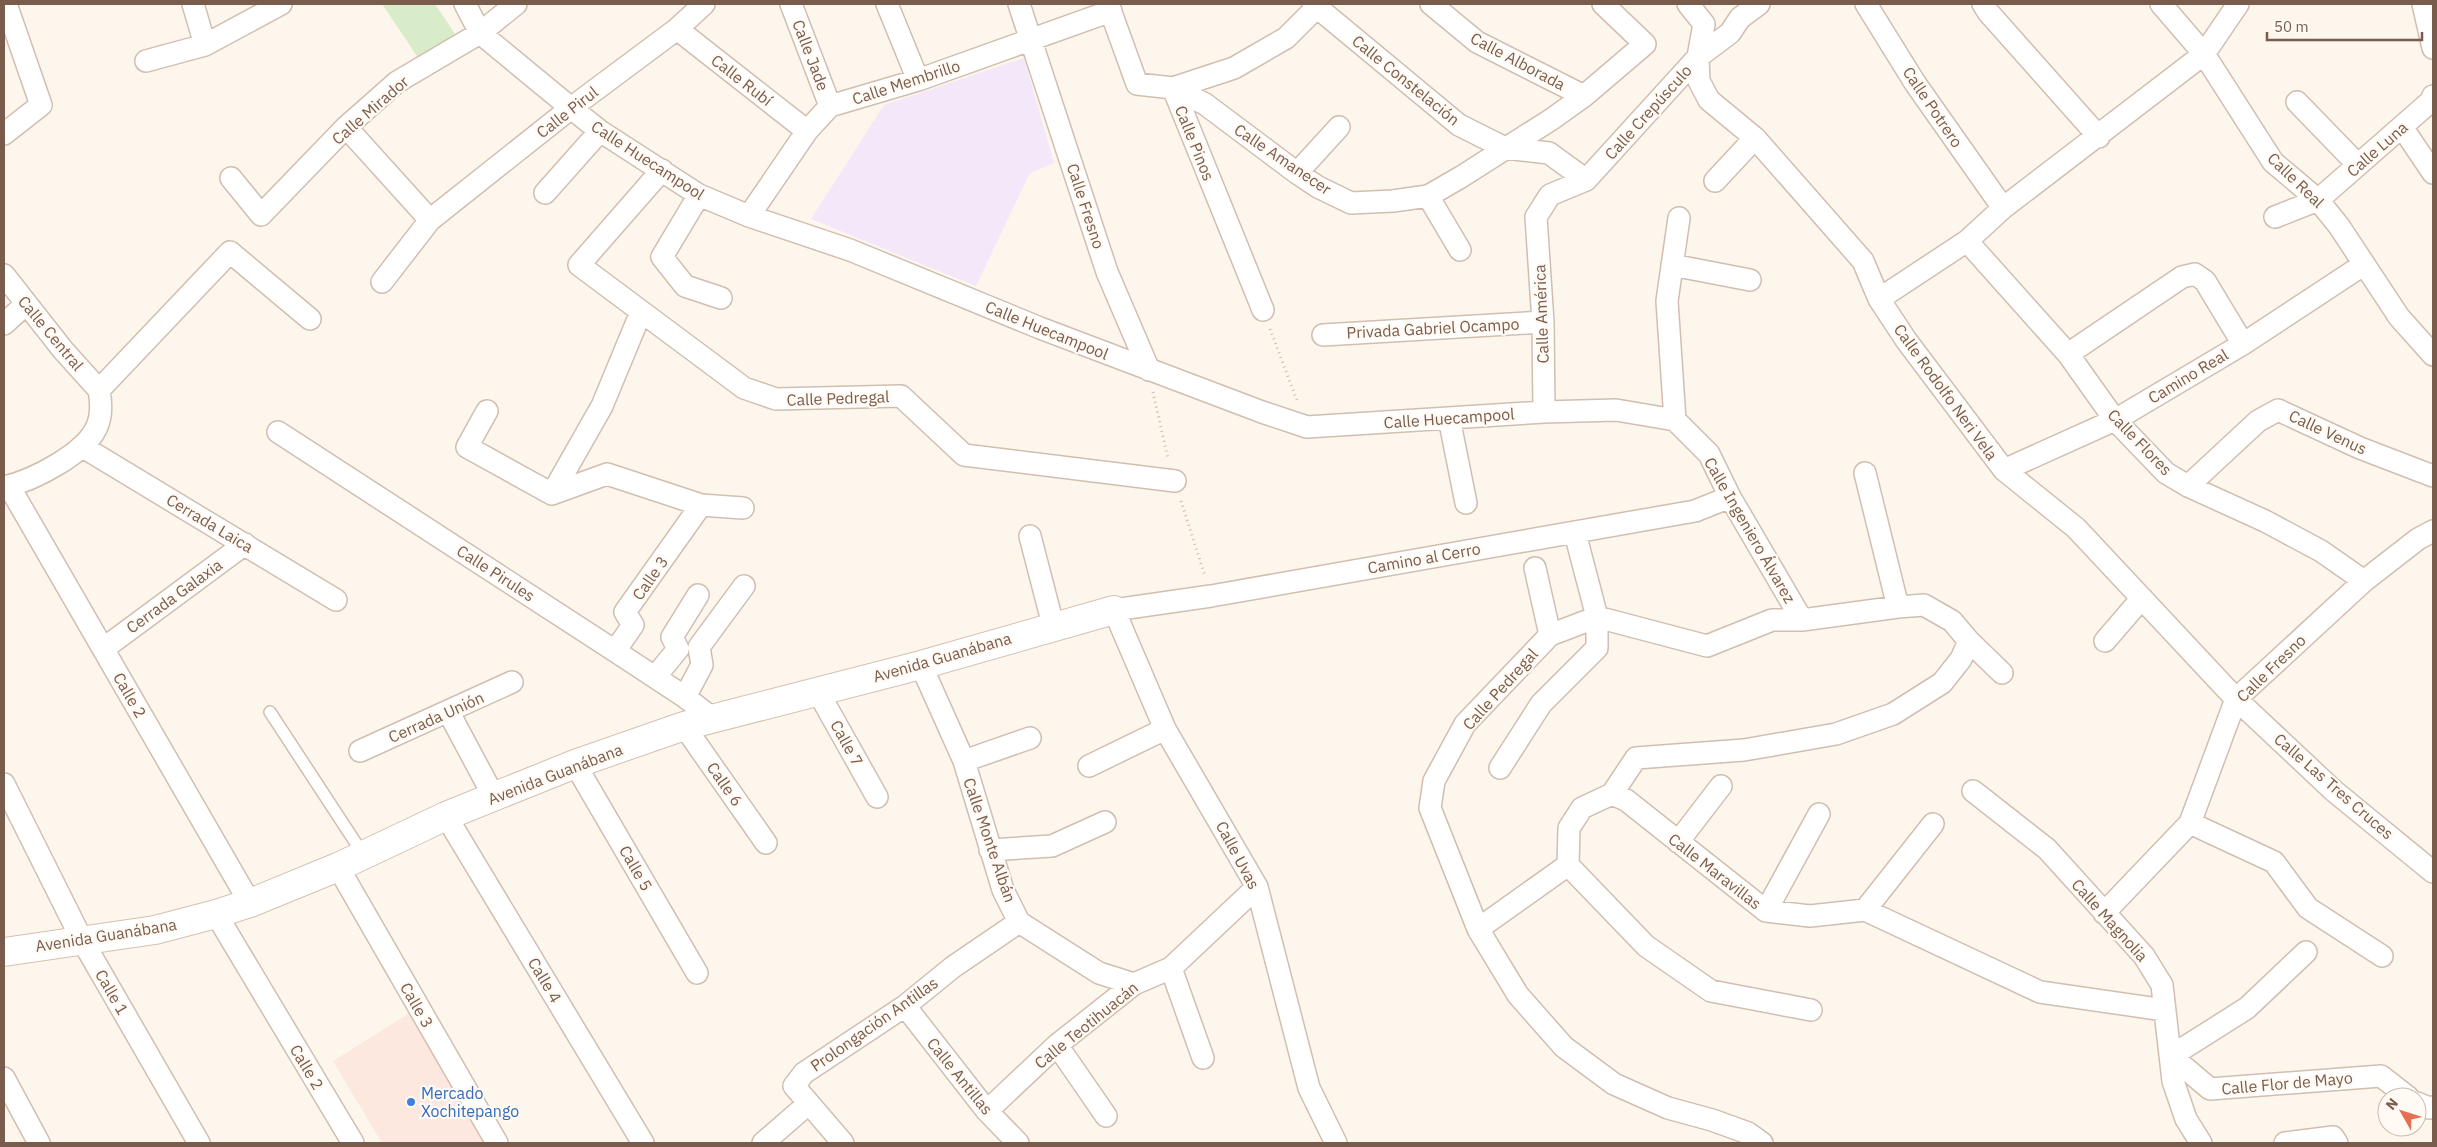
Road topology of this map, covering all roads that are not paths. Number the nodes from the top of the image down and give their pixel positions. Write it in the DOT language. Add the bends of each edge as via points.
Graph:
graph roads {
  1 [pos="6,4"];
  2 [pos="193,4"];
  3 [pos="281,4"];
  4 [pos="465,4"];
  5 [pos="516,4"];
  6 [pos="704,4"];
  7 [pos="791,4"];
  8 [pos="887,4"];
  9 [pos="1019,4"];
  10 [pos="1431,4"];
  11 [pos="1603,4"];
  12 [pos="1688,4"];
  13 [pos="1758,4"];
  14 [pos="1866,4"];
  15 [pos="1983,4"];
  16 [pos="2161,4"];
  17 [pos="2238,4"];
  18 [pos="2423,4"];
  19 [pos="1316,5"];
  20 [pos="1110,7"];
  21 [pos="678,29"];
  22 [pos="480,32"];
  23 [pos="1031,38"];
  24 [pos="205,45"];
  25 [pos="2433,48"];
  26 [pos="2204,54"];
  27 [pos="1698,57"];
  28 [pos="146,61"];
  29 [pos="918,80"];
  30 [pos="1173,88"];
  31 [pos="1584,96"];
  32 [pos="2433,96"];
  33 [pos="2297,102"];
  34 [pos="830,106"];
  35 [pos="571,108"];
  36 [pos="346,127"];
  37 [pos="1339,127"];
  38 [pos="2402,127"];
  39 [pos="600,131"];
  40 [pos="807,131"];
  41 [pos="4,134"];
  42 [pos="2099,137"];
  43 [pos="1755,138"];
  44 [pos="1506,148"];
  45 [pos="2358,165"];
  46 [pos="662,170"];
  47 [pos="1297,173"];
  48 [pos="2433,173"];
  49 [pos="231,178"];
  50 [pos="1586,180"];
  51 [pos="1714,181"];
  52 [pos="544,193"];
  53 [pos="699,195"];
  54 [pos="1428,196"];
  55 [pos="2318,200"];
  56 [pos="2004,208"];
  57 [pos="749,216"];
  58 [pos="1536,217"];
  59 [pos="2275,217"];
  60 [pos="1679,218"];
  61 [pos="430,220"];
  62 [pos="1967,240"];
  63 [pos="1460,250"];
  64 [pos="1672,265"];
  65 [pos="2363,265"];
  66 [pos="4,275"];
  67 [pos="1750,280"];
  68 [pos="382,282"];
  69 [pos="721,298"];
  70 [pos="1879,299"];
  71 [pos="26,304"];
  72 [pos="1263,310"];
  73 [pos="641,312"];
  74 [pos="310,318"];
  75 [pos="1543,322"];
  76 [pos="4,324"];
  77 [pos="1323,335"];
  78 [pos="2243,344"];
  79 [pos="2068,354"];
  80 [pos="2433,355"];
  81 [pos="1149,370"];
  82 [pos="99,390"];
  83 [pos="487,411"];
  84 [pos="1544,412"];
  85 [pos="1449,418"];
  86 [pos="1675,420"];
  87 [pos="2115,420"];
  88 [pos="278,432"];
  89 [pos="83,447"];
  90 [pos="2004,470"];
  91 [pos="1865,473"];
  92 [pos="2433,476"];
  93 [pos="1175,481"];
  94 [pos="2188,486"];
  95 [pos="6,487"];
  96 [pos="552,494"];
  97 [pos="1730,497"];
  98 [pos="1466,503"];
  99 [pos="701,506"];
  100 [pos="742,508"];
  101 [pos="2433,531"];
  102 [pos="1575,533"];
  103 [pos="1030,536"];
  104 [pos="245,544"];
  105 [pos="1535,568"];
  106 [pos="2364,582"];
  107 [pos="744,586"];
  108 [pos="698,595"];
  109 [pos="2142,598"];
  110 [pos="336,600"];
  111 [pos="1898,607"];
  112 [pos="1114,610"];
  113 [pos="1597,617"];
  114 [pos="1802,620"];
  115 [pos="1053,626"];
  116 [pos="1550,634"];
  117 [pos="2105,641"];
  118 [pos="1969,642"];
  119 [pos="103,649"];
  120 [pos="615,650"];
  121 [pos="921,664"];
  122 [pos="2002,673"];
  123 [pos="655,677"];
  124 [pos="512,682"];
  125 [pos="817,690"];
  126 [pos="685,697"];
  127 [pos="2236,699"];
  128 [pos="448,711"];
  129 [pos="270,712"];
  130 [pos="712,718"];
  131 [pos="684,726"];
  132 [pos="1165,729"];
  133 [pos="1030,738"];
  134 [pos="360,751"];
  135 [pos="964,761"];
  136 [pos="575,764"];
  137 [pos="1090,766"];
  138 [pos="1500,768"];
  139 [pos="4,784"];
  140 [pos="1721,786"];
  141 [pos="1973,791"];
  142 [pos="1612,794"];
  143 [pos="494,797"];
  144 [pos="877,797"];
  145 [pos="1819,814"];
  146 [pos="446,816"];
  147 [pos="1105,822"];
  148 [pos="2190,823"];
  149 [pos="1933,824"];
  150 [pos="1678,842"];
  151 [pos="766,843"];
  152 [pos="990,850"];
  153 [pos="363,854"];
  154 [pos="1568,865"];
  155 [pos="338,867"];
  156 [pos="2433,872"];
  157 [pos="1256,887"];
  158 [pos="250,904"];
  159 [pos="1865,910"];
  160 [pos="1766,911"];
  161 [pos="2104,913"];
  162 [pos="216,914"];
  163 [pos="1019,922"];
  164 [pos="1478,929"];
  165 [pos="82,940"];
  166 [pos="4,952"];
  167 [pos="2306,952"];
  168 [pos="2382,956"];
  169 [pos="1171,968"];
  170 [pos="697,973"];
  171 [pos="1134,984"];
  172 [pos="905,1006"];
  173 [pos="1811,1010"];
  174 [pos="2164,1010"];
  175 [pos="1057,1045"];
  176 [pos="2171,1056"];
  177 [pos="1203,1058"];
  178 [pos="4,1078"];
  179 [pos="2396,1087"];
  180 [pos="808,1104"];
  181 [pos="987,1111"];
  182 [pos="1106,1116"];
  183 [pos="1749,1140"];
  184 [pos="2335,1140"];
  185 [pos="39,1143"];
  186 [pos="199,1143"];
  187 [pos="353,1143"];
  188 [pos="497,1143"];
  189 [pos="643,1143"];
  190 [pos="762,1143"];
  191 [pos="843,1143"];
  192 [pos="1018,1143"];
  193 [pos="1336,1143"];
  194 [pos="2201,1143"];
  195 [pos="2285,1143"];
  1 -- 41 [label="street" via="40,105"];
  2 -- 24 [label="street"];
  3 -- 24 [label="street"];
  4 -- 22 [label="street"];
  5 -- 22 [label="street, Calle Mirador"];
  6 -- 21 [label="street, Calle Pirul"];
  7 -- 34 [label="street, Calle Jade"];
  8 -- 29 [label="street"];
  9 -- 23 [label="street, Calle Fresno"];
  10 -- 31 [label="street, Calle Alborada" via="1477,42"];
  11 -- 31 [label="street, Calle Amanecer" via="1644,44"];
  12 -- 27 [label="street, Calle Rodolfo Neri Vela" via="1704,24"];
  13 -- 27 [label="street, Calle Crepúsculo"];
  14 -- 56 [label="street, Calle Potrero" via="1916,83"];
  15 -- 42 [label="street"];
  16 -- 26 [label="street, Calle Real"];
  17 -- 26 [label="street"];
  18 -- 25 [label="street"];
  19 -- 30 [label="street" via="1286,38 1234,68"];
  19 -- 44 [label="street, Calle Constelación" via="1459,125"];
  20 -- 23 [label="street, Calle Membrillo"];
  20 -- 30 [label="street, Calle Pinos" via="1137,84"];
  21 -- 35 [label="street, Calle Pirul"];
  21 -- 40 [label="street, Calle Rubí"];
  22 -- 35 [label="street, Calle Huecampool"];
  22 -- 36 [label="street, Calle Mirador" via="397,82"];
  23 -- 29 [label="street, Calle Membrillo"];
  23 -- 81 [label="street, Calle Fresno" via="1107,272"];
  24 -- 28 [label="street"];
  26 -- 42 [label="street"];
  26 -- 55 [label="street, Calle Real" via="2272,162"];
  27 -- 43 [label="street, Calle Rodolfo Neri Vela" via="1700,80 1709,100"];
  27 -- 50 [label="street, Calle Crepúsculo"];
  29 -- 34 [label="street, Calle Membrillo"];
  30 -- 47 [label="street, Calle Amanecer" via="1205,104"];
  30 -- 72 [label="street, Calle Pinos"];
  31 -- 44 [label="street, Calle Amanecer"];
  32 -- 38 [label="street, Calle Luna"];
  33 -- 45 [label="street"];
  34 -- 40 [label="street, Calle Membrillo"];
  35 -- 39 [label="street, Calle Huecampool"];
  35 -- 61 [label="street, Calle Pirul"];
  36 -- 49 [label="street, Calle Mirador" via="262,216"];
  36 -- 61 [label="street"];
  37 -- 47 [label="street"];
  38 -- 45 [label="street, Calle Luna"];
  38 -- 48 [label="street"];
  39 -- 46 [label="street, Calle Huecampool"];
  39 -- 52 [label="street"];
  40 -- 57 [label="street, Calle Membrillo"];
  42 -- 56 [label="street"];
  43 -- 51 [label="street"];
  43 -- 70 [label="street, Calle Rodolfo Neri Vela" via="1863,261"];
  44 -- 50 [label="street, Calle Constelación" via="1550,153"];
  44 -- 54 [label="street, Calle Amanecer"];
  45 -- 55 [label="street, Calle Luna"];
  46 -- 53 [label="street, Calle Huecampool"];
  46 -- 73 [label="street, Calle Pedregal" via="579,265"];
  47 -- 54 [label="street, Calle Amanecer" via="1351,203"];
  50 -- 58 [label="street, Calle Crepúsculo" via="1550,195"];
  53 -- 57 [label="street, Calle Huecampool"];
  53 -- 69 [label="street" via="662,257 685,286"];
  54 -- 63 [label="street"];
  55 -- 59 [label="street, Calle Luna"];
  55 -- 65 [label="street, Calle Real"];
  56 -- 62 [label="street"];
  57 -- 81 [label="street, Calle Huecampool" via="850,250"];
  58 -- 75 [label="street, Calle América"];
  60 -- 64 [label="street"];
  61 -- 68 [label="street, Calle Pirul"];
  62 -- 70 [label="street"];
  62 -- 79 [label="street, Calle Flores"];
  64 -- 67 [label="street"];
  64 -- 86 [label="street" via="1667,301"];
  65 -- 78 [label="street, Camino Real"];
  65 -- 80 [label="street, Calle Real" via="2399,317"];
  66 -- 71 [label="street, Calle Central"];
  70 -- 90 [label="street, Calle Rodolfo Neri Vela"];
  71 -- 76 [label="street"];
  71 -- 82 [label="street, Calle Central"];
  73 -- 93 [label="street, Calle Pedregal" via="744,388 776,400 901,396 964,455"];
  73 -- 96 [label="street" via="602,406"];
  74 -- 82 [label="street" via="230,252"];
  75 -- 77 [label="street, Privada Gabriel Ocampo"];
  75 -- 84 [label="street, Calle América"];
  78 -- 79 [label="street" via="2205,281 2195,274 2182,277"];
  78 -- 87 [label="street, Camino Real"];
  79 -- 87 [label="street, Calle Flores"];
  81 -- 85 [label="street, Calle Huecampool" via="1307,427"];
  82 -- 89 [label="street" via="102,404 98,425"];
  83 -- 96 [label="street" via="467,447"];
  84 -- 85 [label="street, Calle Huecampool"];
  84 -- 86 [label="street, Calle Huecampool" via="1616,410"];
  85 -- 98 [label="street"];
  86 -- 97 [label="street, Calle Ingeniero Álvarez" via="1709,454"];
  87 -- 90 [label="street, Camino Real"];
  87 -- 94 [label="street, Calle Flores" via="2166,473"];
  88 -- 120 [label="street, Calle Pirules"];
  89 -- 95 [label="street" via="50,468"];
  89 -- 104 [label="street, Cerrada Laica"];
  90 -- 109 [label="street, Calle Rodolfo Neri Vela" via="2076,528"];
  91 -- 111 [label="street"];
  92 -- 94 [label="street, Calle Venus" via="2360,448 2278,410 2258,421"];
  94 -- 106 [label="street, Calle Flores" via="2321,550"];
  95 -- 119 [label="street, Calle 2"];
  96 -- 99 [label="street" via="607,474"];
  97 -- 102 [label="street, Camino al Cerro" via="1695,511"];
  97 -- 114 [label="street, Calle Ingeniero Álvarez"];
  99 -- 100 [label="street"];
  99 -- 120 [label="street, Calle 3" via="625,612 633,625"];
  101 -- 106 [label="street, Calle Fresno"];
  102 -- 112 [label="street, Camino al Cerro"];
  102 -- 113 [label="street"];
  103 -- 115 [label="street"];
  104 -- 110 [label="street, Cerrada Laica"];
  104 -- 119 [label="street, Cerrada Galaxia"];
  105 -- 116 [label="street"];
  106 -- 127 [label="street, Calle Fresno"];
  107 -- 126 [label="street" via="699,647 702,665"];
  108 -- 123 [label="street" via="672,637 678,649"];
  109 -- 117 [label="street"];
  109 -- 127 [label="street, Calle Rodolfo Neri Vela"];
  111 -- 114 [label="street"];
  111 -- 118 [label="street" via="1924,606 1952,622"];
  112 -- 115 [label="street, Avenida Guanábana"];
  112 -- 132 [label="street, Calle Uvas"];
  113 -- 114 [label="street" via="1707,646 1772,620"];
  113 -- 116 [label="street, Calle Pedregal"];
  113 -- 138 [label="street" via="1596,648 1541,704"];
  115 -- 121 [label="street, Avenida Guanábana"];
  116 -- 164 [label="street, Calle Pedregal" via="1465,724 1434,780 1430,808"];
  118 -- 122 [label="street"];
  118 -- 142 [label="street" via="1961,659 1942,683 1893,714 1836,734 1744,750 1636,758"];
  119 -- 158 [label="street, Calle 2"];
  120 -- 123 [label="street, Calle Pirules"];
  121 -- 125 [label="street, Avenida Guanábana"];
  121 -- 135 [label="street, Calle Monte Albán"];
  123 -- 126 [label="street, Calle Pirules"];
  124 -- 128 [label="street, Cerrada Unión"];
  125 -- 130 [label="street, Avenida Guanábana"];
  125 -- 144 [label="street, Calle 7"];
  126 -- 130 [label="street, Calle Pirules"];
  127 -- 148 [label="street, Calle Fresno"];
  127 -- 156 [label="street, Calle Las Tres Cruces" via="2334,791"];
  128 -- 134 [label="street, Cerrada Unión"];
  128 -- 143 [label="street"];
  129 -- 153 [label="lane"];
  130 -- 131 [label="street, Avenida Guanábana"];
  131 -- 136 [label="street, Avenida Guanábana"];
  131 -- 151 [label="street, Calle 6"];
  132 -- 137 [label="street"];
  132 -- 157 [label="street, Calle Uvas"];
  133 -- 135 [label="street"];
  135 -- 152 [label="street, Calle Monte Albán"];
  136 -- 143 [label="street, Avenida Guanábana"];
  136 -- 170 [label="street, Calle 5"];
  139 -- 165 [label="street, Calle 1"];
  140 -- 150 [label="street"];
  141 -- 161 [label="street, Calle Magnolia" via="2047,849"];
  142 -- 150 [label="street, Calle Maravillas" via="1626,800"];
  142 -- 154 [label="street" via="1582,808 1570,828"];
  143 -- 146 [label="street, Avenida Guanábana"];
  145 -- 160 [label="street"];
  146 -- 153 [label="street, Avenida Guanábana"];
  146 -- 189 [label="street, Calle 4"];
  147 -- 152 [label="street" via="1052,846"];
  148 -- 161 [label="street, Calle Fresno"];
  148 -- 168 [label="street" via="2274,862 2308,908"];
  149 -- 159 [label="street"];
  150 -- 160 [label="street, Calle Maravillas"];
  152 -- 163 [label="street, Calle Monte Albán" via="1003,890"];
  153 -- 155 [label="street, Avenida Guanábana"];
  154 -- 164 [label="street"];
  154 -- 173 [label="street" via="1646,946 1711,991"];
  155 -- 158 [label="street, Avenida Guanábana"];
  155 -- 188 [label="street, Calle 3"];
  157 -- 169 [label="street, Calle Teotihuacán"];
  157 -- 193 [label="street, Calle Uvas" via="1309,1088"];
  158 -- 162 [label="street, Avenida Guanábana"];
  159 -- 160 [label="street, Calle Maravillas" via="1810,916"];
  159 -- 174 [label="street" via="2040,992"];
  161 -- 174 [label="street, Calle Magnolia" via="2144,956 2158,978 2162,985"];
  162 -- 165 [label="street, Avenida Guanábana" via="155,930"];
  162 -- 187 [label="street, Calle 2"];
  163 -- 171 [label="street, Calle Monte Albán" via="1099,973"];
  163 -- 172 [label="street, Prolongación Antillas"];
  164 -- 183 [label="street, Calle Pedregal" via="1518,995 1564,1046 1614,1084 1668,1108 1712,1120"];
  165 -- 166 [label="street, Avenida Guanábana"];
  165 -- 186 [label="street, Calle 1"];
  167 -- 176 [label="street" via="2246,1008"];
  169 -- 171 [label="street, Calle Teotihuacán"];
  169 -- 177 [label="street"];
  171 -- 175 [label="street, Calle Teotihuacán"];
  172 -- 180 [label="street, Prolongación Antillas" via="804,1073 794,1086"];
  172 -- 181 [label="street, Calle Antillas"];
  174 -- 176 [label="street, Calle Magnolia"];
  175 -- 181 [label="street, Calle Teotihuacán"];
  175 -- 182 [label="street"];
  176 -- 179 [label="street, Calle Flor de Mayo" via="2210,1089 2382,1076"];
  176 -- 194 [label="street, Calle Magnolia" via="2173,1081 2186,1119"];
  178 -- 185 [label="street"];
  180 -- 190 [label="street"];
  180 -- 191 [label="street, Prolongación Antillas"];
  181 -- 192 [label="street, Calle Antillas"];
  184 -- 195 [label="street"];
}
